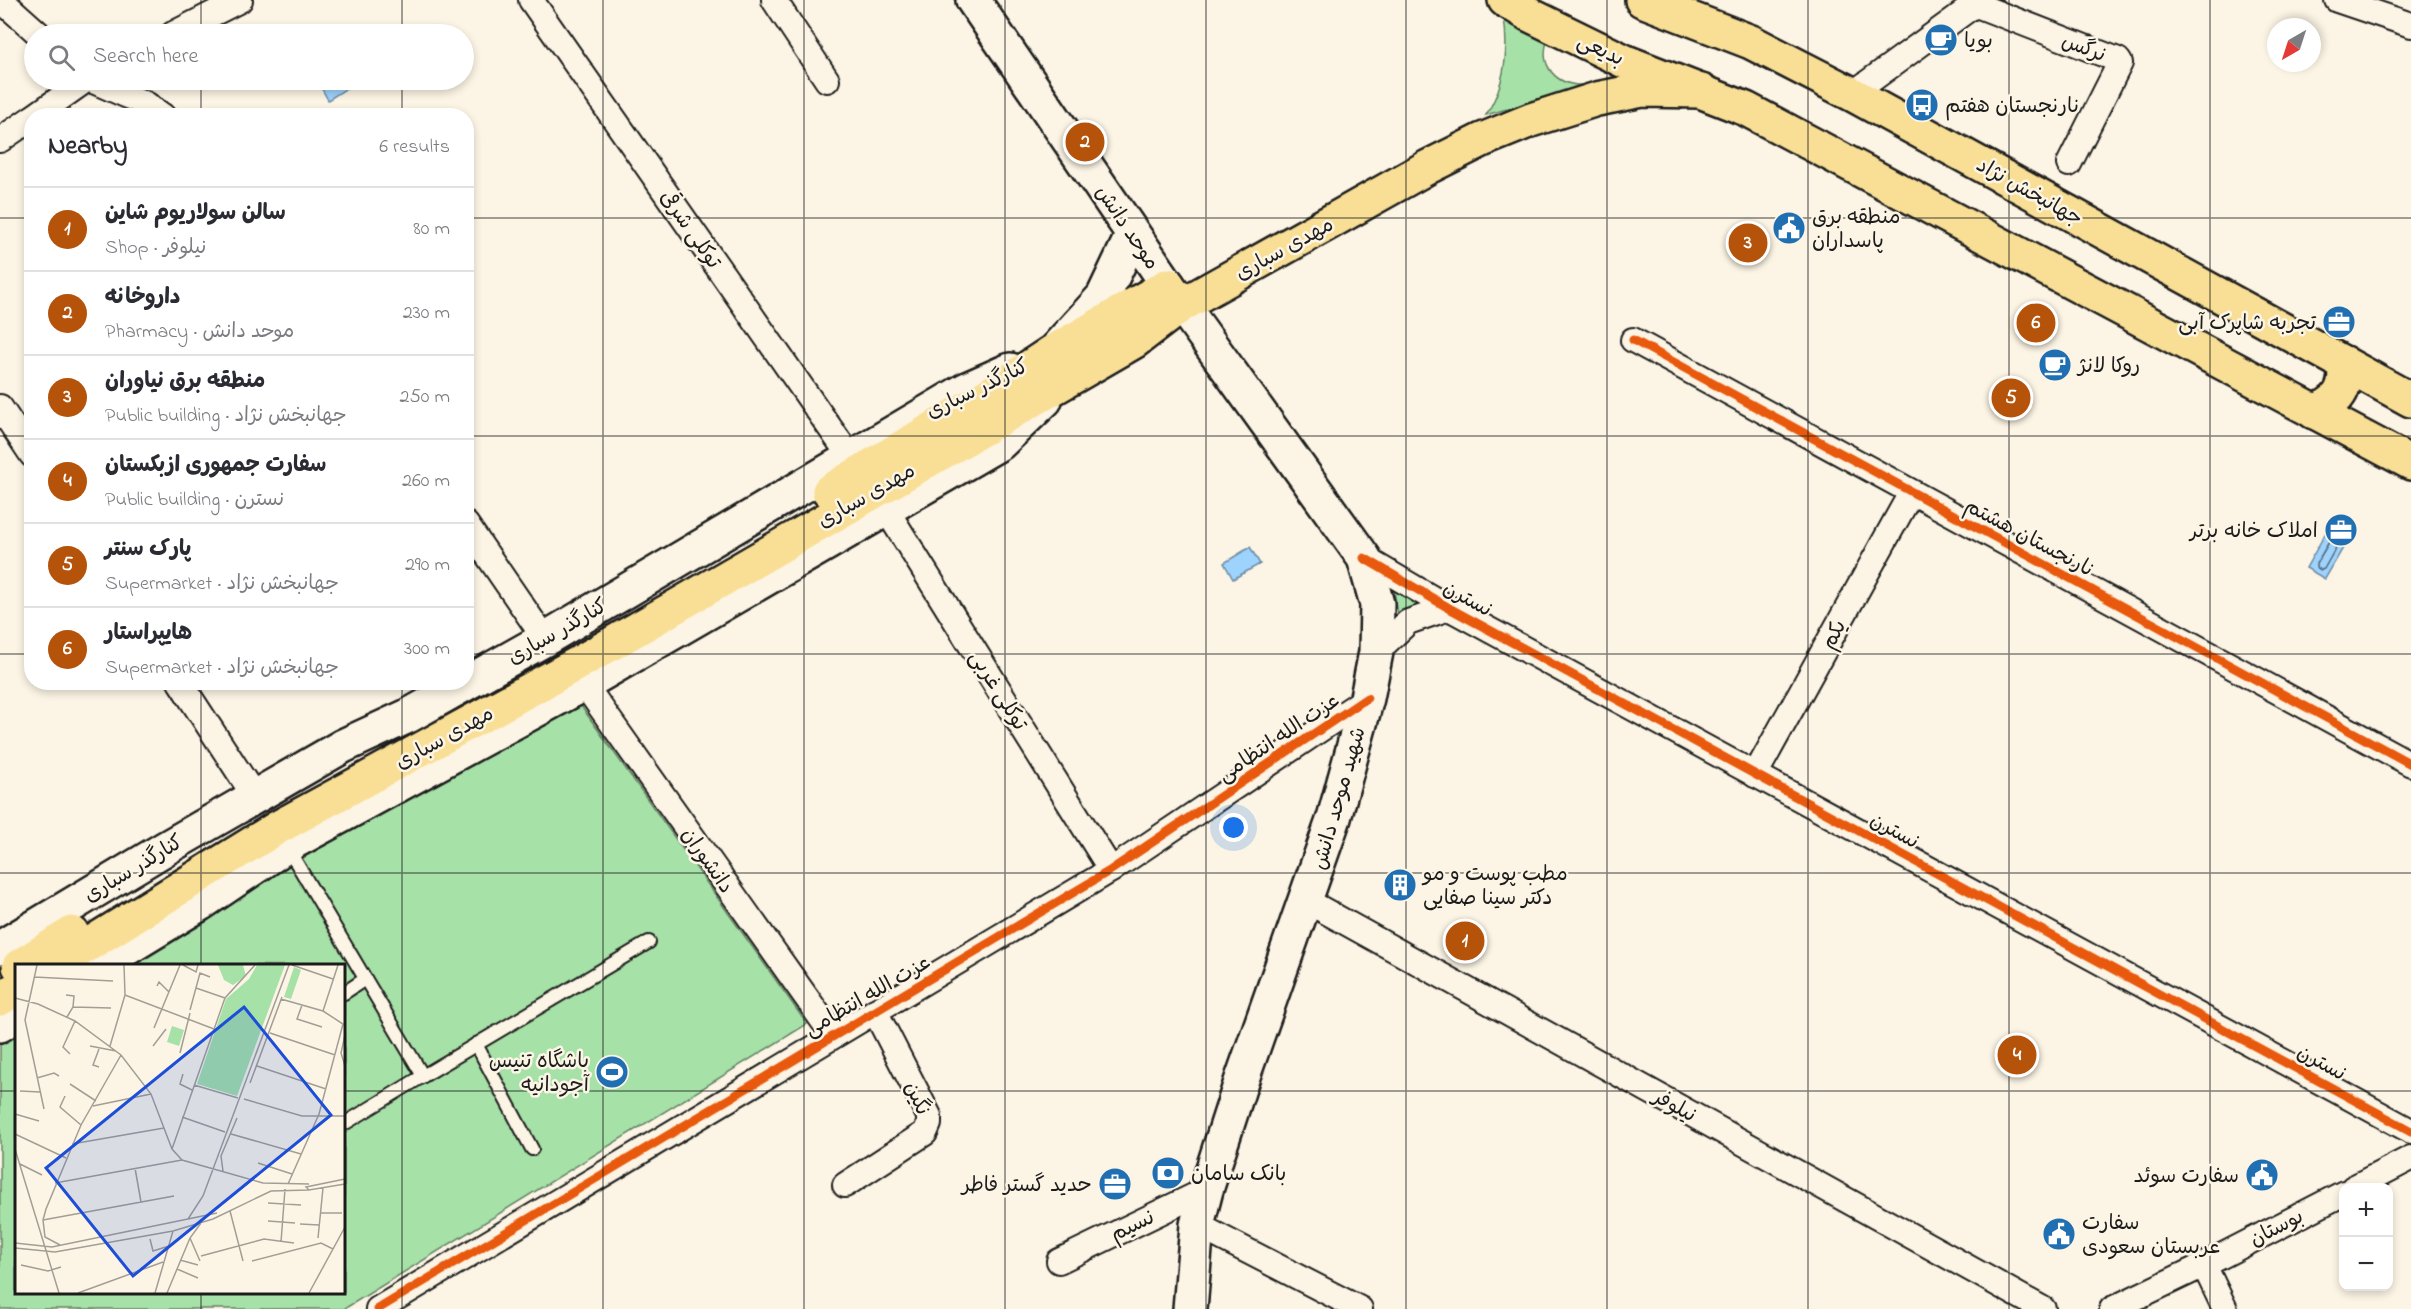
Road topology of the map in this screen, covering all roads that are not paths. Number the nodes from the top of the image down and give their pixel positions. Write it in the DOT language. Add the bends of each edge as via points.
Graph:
graph roads {
  1 [pos="1,0"];
  2 [pos="240,0"];
  3 [pos="531,0"];
  4 [pos="774,0"];
  5 [pos="973,0"];
  6 [pos="1504,0"];
  7 [pos="1642,0"];
  8 [pos="2337,0"];
  9 [pos="1978,2"];
  10 [pos="28,24"];
  11 [pos="193,24"];
  12 [pos="2411,25"];
  13 [pos="827,80"];
  14 [pos="72,90"];
  15 [pos="114,90"];
  16 [pos="1701,91"];
  17 [pos="1852,94"];
  18 [pos="46,108"];
  19 [pos="152,108"];
  20 [pos="24,123"];
  21 [pos="0,140"];
  22 [pos="2069,164"];
  23 [pos="1133,234"];
  24 [pos="1175,295"];
  25 [pos="1633,340"];
  26 [pos="2344,363"];
  27 [pos="1060,365"];
  28 [pos="2411,400"];
  29 [pos="0,407"];
  30 [pos="2314,412"];
  31 [pos="24,443"];
  32 [pos="851,458"];
  33 [pos="2411,463"];
  34 [pos="1911,493"];
  35 [pos="886,509"];
  36 [pos="474,536"];
  37 [pos="1364,558"];
  38 [pos="1449,608"];
  39 [pos="545,639"];
  40 [pos="1376,652"];
  41 [pos="474,679"];
  42 [pos="584,684"];
  43 [pos="185,690"];
  44 [pos="454,690"];
  45 [pos="1367,698"];
  46 [pos="2411,764"];
  47 [pos="1755,775"];
  48 [pos="255,796"];
  49 [pos="286,846"];
  50 [pos="1111,870"];
  51 [pos="1307,901"];
  52 [pos="649,942"];
  53 [pos="0,948"];
  54 [pos="21,964"];
  55 [pos="57,964"];
  56 [pos="101,964"];
  57 [pos="15,968"];
  58 [pos="0,977"];
  59 [pos="365,979"];
  60 [pos="15,990"];
  61 [pos="345,992"];
  62 [pos="0,999"];
  63 [pos="875,1011"];
  64 [pos="15,1016"];
  65 [pos="0,1025"];
  66 [pos="833,1035"];
  67 [pos="476,1044"];
  68 [pos="423,1076"];
  69 [pos="345,1123"];
  70 [pos="2411,1131"];
  71 [pos="532,1149"];
  72 [pos="2411,1158"];
  73 [pos="2363,1183"];
  74 [pos="845,1185"];
  75 [pos="1206,1190"];
  76 [pos="2339,1194"];
  77 [pos="1197,1225"];
  78 [pos="1059,1261"];
  79 [pos="2204,1265"];
  80 [pos="378,1309"];
  81 [pos="1190,1309"];
  82 [pos="1360,1309"];
  83 [pos="2043,1309"];
  84 [pos="2112,1309"];
  85 [pos="2225,1309"];
  1 -- 10 [label="street"];
  2 -- 11 [label="street"];
  3 -- 32 [label="street, توکلی شرقی"];
  4 -- 13 [label="street"];
  5 -- 23 [label="main road, موحد دانش"];
  6 -- 16 [label="main road, بدیعی" via="1598,48"];
  7 -- 17 [label="main road, جهانبخش نژاد" via="1751,42"];
  8 -- 12 [label="street"];
  9 -- 17 [label="street, نرگس"];
  9 -- 22 [label="street, نرگس" via="2120,63"];
  14 -- 18 [label="street"];
  15 -- 19 [label="street"];
  16 -- 24 [label="main road, مهدی سباری" via="1642,90 1597,99 1531,120 1428,167"];
  16 -- 30 [label="main road" via="1746,109"];
  17 -- 26 [label="main road, جهانبخش نژاد"];
  20 -- 21 [label="street"];
  23 -- 24 [label="main road, موحد دانش"];
  23 -- 27 [label="main road" via="1102,297"];
  24 -- 27 [label="main road, مهدی سباری" via="1135,341"];
  24 -- 37 [label="main road, شهید موحد دانش"];
  25 -- 34 [label="street, نارنجستان هشتم"];
  26 -- 28 [label="main road, جهانبخش نژاد"];
  26 -- 30 [label="main road" via="2346,376 2341,393 2330,405"];
  27 -- 32 [label="main road, کنارگذر سباری" via="967,389"];
  27 -- 35 [label="main road, کنارگذر سباری" via="1000,443"];
  27 -- 54 [label="main road, مهدی سباری" via="977,402 568,649 266,812"];
  27 -- 55 [label="main road, مهدی سباری" via="585,659 277,828"];
  29 -- 31 [label="street"];
  30 -- 33 [label="main road"];
  32 -- 39 [label="main road, کنارگذر سباری"];
  34 -- 46 [label="street, نارنجستان هشتم"];
  34 -- 47 [label="street, یکم"];
  35 -- 42 [label="main road, کنارگذر سباری"];
  35 -- 50 [label="street, توکلی غربی"];
  36 -- 39 [label="street"];
  37 -- 38 [label="street, نسترن"];
  37 -- 40 [label="main road, شهید موحد دانش" via="1377,604"];
  38 -- 40 [label="street, نسترن" via="1408,622"];
  38 -- 47 [label="street, نسترن"];
  39 -- 41 [label="main road, کنارگذر سباری"];
  40 -- 45 [label="main road, شهید موحد دانش"];
  42 -- 49 [label="main road, کنارگذر سباری"];
  42 -- 66 [label="street, دانشوران"];
  43 -- 48 [label="street"];
  44 -- 48 [label="main road, کنارگذر سباری"];
  45 -- 50 [label="street, عزت الله انتظامی"];
  45 -- 51 [label="main road, شهید موحد دانش"];
  47 -- 70 [label="street, نسترن"];
  48 -- 53 [label="main road, کنارگذر سباری"];
  49 -- 56 [label="main road, کنارگذر سباری"];
  49 -- 59 [label="lane"];
  50 -- 63 [label="street, عزت الله انتظامی"];
  51 -- 75 [label="main road, شهید موحد دانش"];
  51 -- 83 [label="street, نیلوفر"];
  52 -- 67 [label="lane"];
  57 -- 58 [label="main road, مهدی سباری"];
  59 -- 61 [label="lane"];
  59 -- 68 [label="lane"];
  60 -- 62 [label="main road"];
  63 -- 66 [label="street, عزت الله انتظامی"];
  63 -- 74 [label="street, نگین" via="929,1116 929,1124 925,1133"];
  64 -- 65 [label="main road"];
  66 -- 80 [label="street, عزت الله انتظامی"];
  67 -- 68 [label="lane"];
  67 -- 71 [label="lane"];
  68 -- 69 [label="lane"];
  72 -- 73 [label="street"];
  75 -- 77 [label="main road, شهید موحد دانش"];
  75 -- 78 [label="street, نسیم"];
  76 -- 79 [label="street, بوستان"];
  77 -- 81 [label="main road"];
  77 -- 82 [label="street"];
  79 -- 84 [label="street, بوستان"];
  79 -- 85 [label="street"];
}
